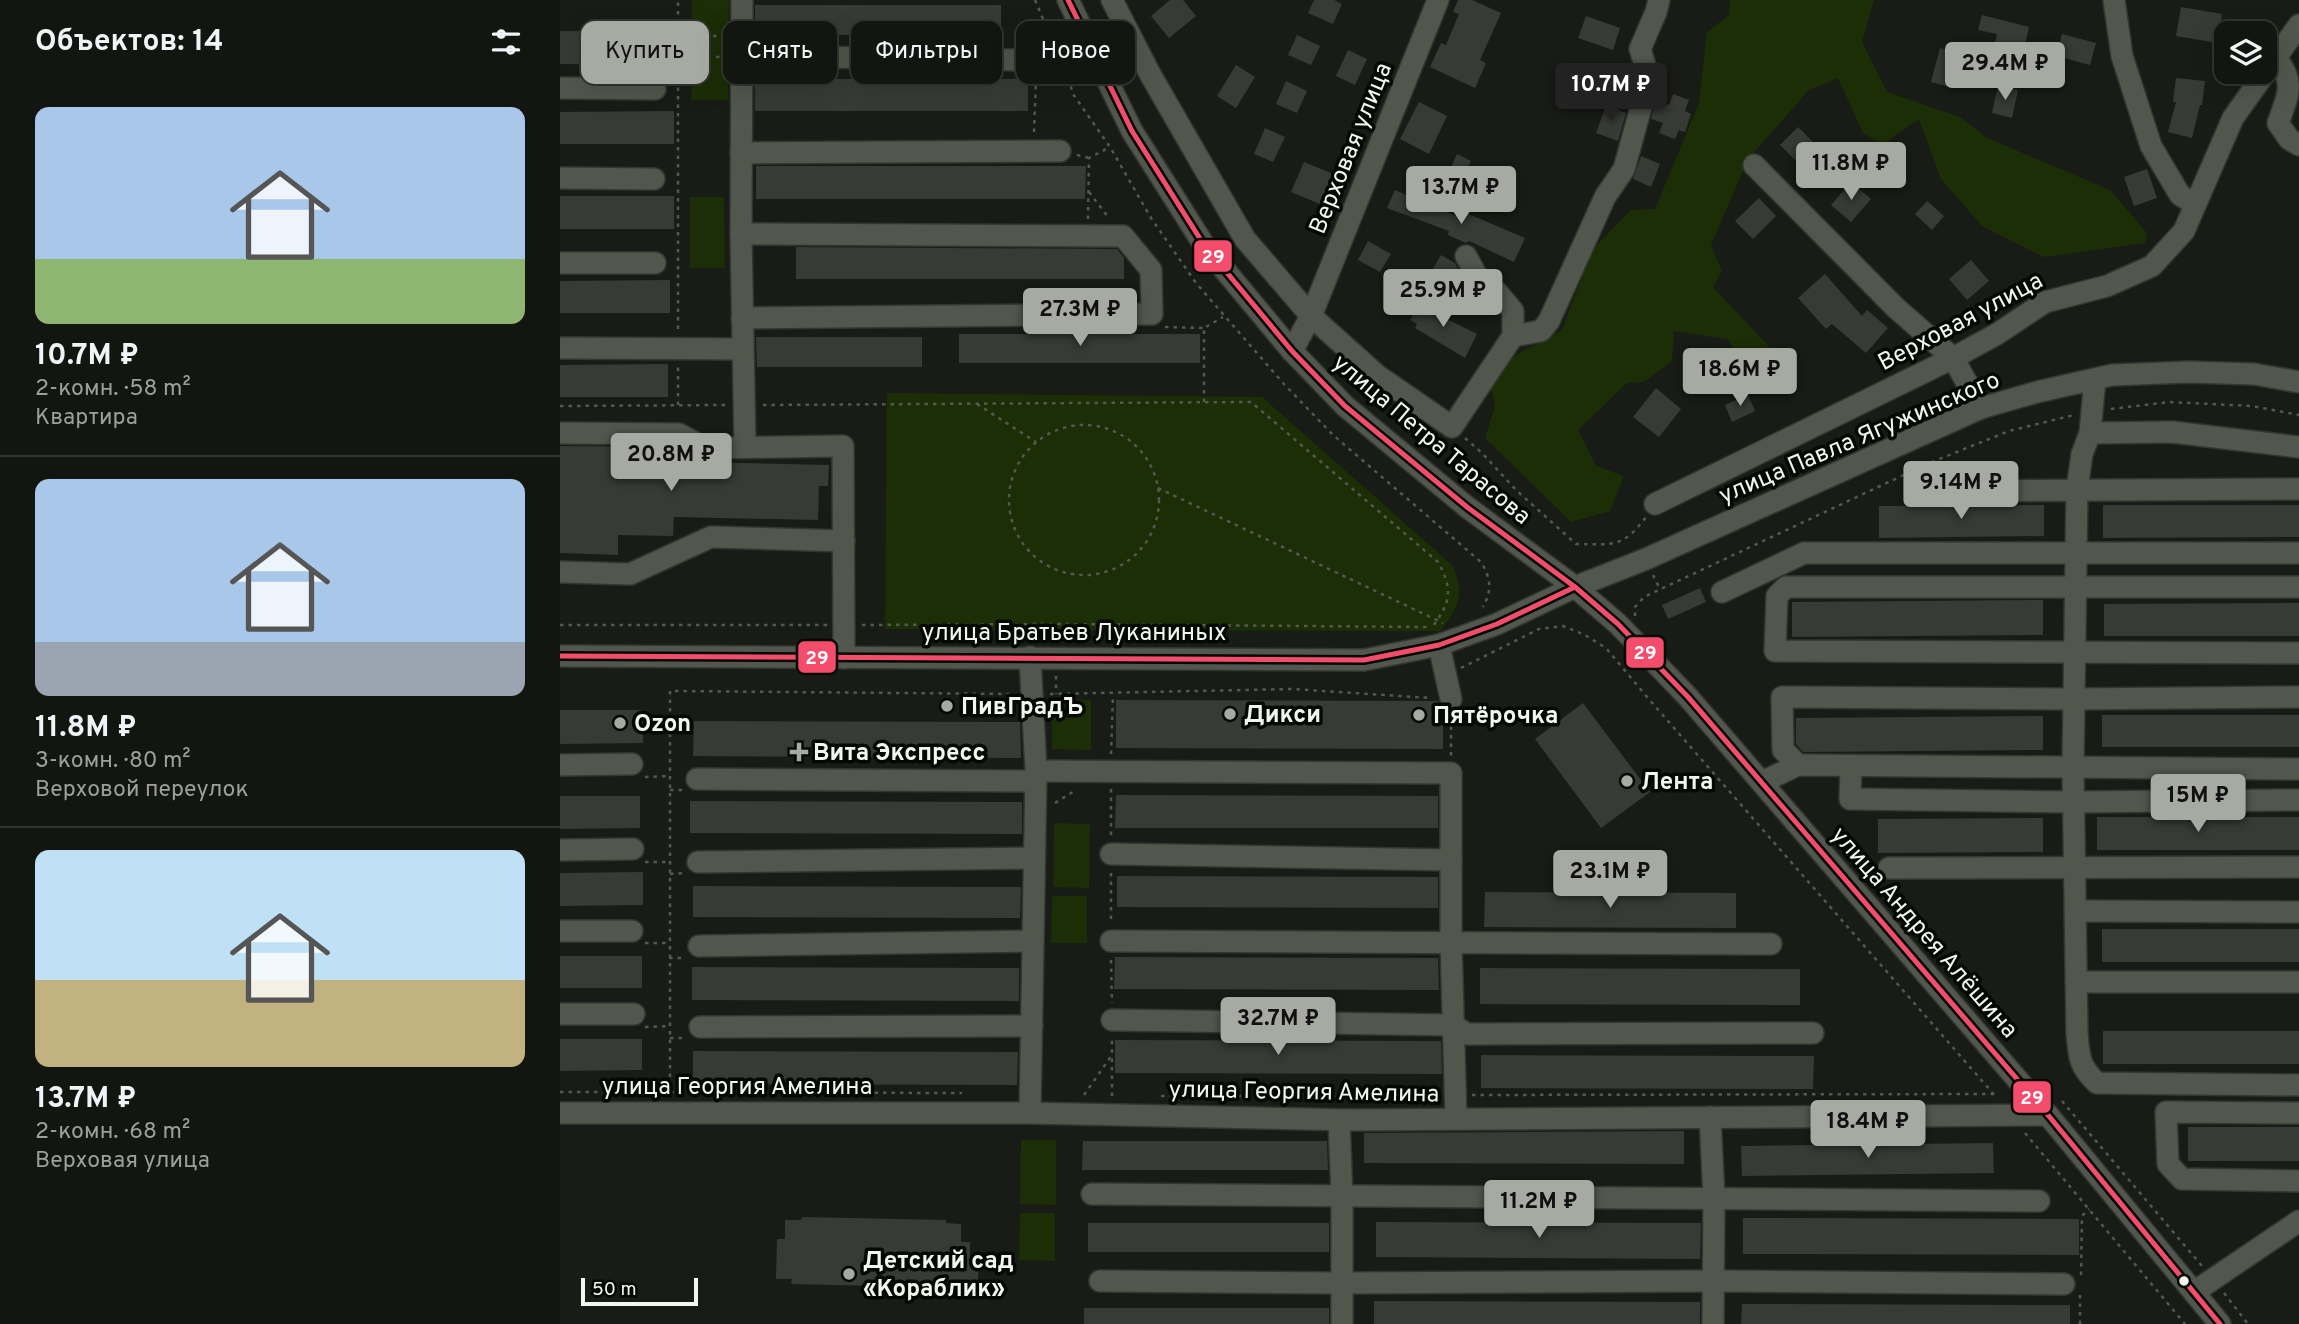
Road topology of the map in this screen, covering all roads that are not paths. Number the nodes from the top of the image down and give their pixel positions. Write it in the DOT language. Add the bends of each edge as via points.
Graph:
graph roads {
  1 [pos="742,0"];
  2 [pos="1068,0"];
  3 [pos="1112,0"];
  4 [pos="1438,0"];
  5 [pos="1659,0"];
  6 [pos="2114,0"];
  7 [pos="742,21"];
  8 [pos="2299,25"];
  9 [pos="837,57"];
  10 [pos="2277,57"];
  11 [pos="2277,59"];
  12 [pos="1016,60"];
  13 [pos="742,84"];
  14 [pos="2257,84"];
  15 [pos="560,88"];
  16 [pos="655,89"];
  17 [pos="2299,145"];
  18 [pos="1060,151"];
  19 [pos="741,153"];
  20 [pos="1754,165"];
  21 [pos="560,178"];
  22 [pos="654,179"];
  23 [pos="2195,204"];
  24 [pos="741,234"];
  25 [pos="1466,256"];
  26 [pos="560,263"];
  27 [pos="655,263"];
  28 [pos="1311,316"];
  29 [pos="742,318"];
  30 [pos="1513,336"];
  31 [pos="560,348"];
  32 [pos="743,349"];
  33 [pos="1292,351"];
  34 [pos="1953,358"];
  35 [pos="2095,379"];
  36 [pos="2299,382"];
  37 [pos="1981,408"];
  38 [pos="560,432"];
  39 [pos="2090,433"];
  40 [pos="745,447"];
  41 [pos="2299,447"];
  42 [pos="2077,489"];
  43 [pos="2299,489"];
  44 [pos="1922,491"];
  45 [pos="1655,504"];
  46 [pos="844,541"];
  47 [pos="2075,554"];
  48 [pos="2299,554"];
  49 [pos="560,572"];
  50 [pos="1575,587"];
  51 [pos="2299,587"];
  52 [pos="2075,588"];
  53 [pos="1722,592"];
  54 [pos="1436,636"];
  55 [pos="2074,653"];
  56 [pos="2299,653"];
  57 [pos="560,656"];
  58 [pos="1030,657"];
  59 [pos="844,658"];
  60 [pos="2299,697"];
  61 [pos="1451,699"];
  62 [pos="2074,699"];
  63 [pos="632,764"];
  64 [pos="560,765"];
  65 [pos="1798,765"];
  66 [pos="1851,766"];
  67 [pos="2073,767"];
  68 [pos="2299,769"];
  69 [pos="1035,776"];
  70 [pos="697,779"];
  71 [pos="1762,782"];
  72 [pos="2299,800"];
  73 [pos="2074,802"];
  74 [pos="633,849"];
  75 [pos="560,850"];
  76 [pos="1111,854"];
  77 [pos="1034,858"];
  78 [pos="1451,860"];
  79 [pos="698,862"];
  80 [pos="2074,867"];
  81 [pos="2299,867"];
  82 [pos="1889,868"];
  83 [pos="2075,911"];
  84 [pos="2299,912"];
  85 [pos="560,931"];
  86 [pos="632,931"];
  87 [pos="1033,941"];
  88 [pos="1111,941"];
  89 [pos="1451,942"];
  90 [pos="1771,944"];
  91 [pos="699,946"];
  92 [pos="2076,982"];
  93 [pos="2299,982"];
  94 [pos="560,1014"];
  95 [pos="634,1014"];
  96 [pos="1112,1020"];
  97 [pos="1453,1025"];
  98 [pos="1032,1026"];
  99 [pos="700,1027"];
  100 [pos="1813,1033"];
  101 [pos="2299,1085"];
  102 [pos="560,1113"];
  103 [pos="1030,1113"];
  104 [pos="2299,1113"];
  105 [pos="2048,1115"];
  106 [pos="1710,1116"];
  107 [pos="1455,1119"];
  108 [pos="1339,1120"];
  109 [pos="2299,1181"];
  110 [pos="1091,1194"];
  111 [pos="1342,1197"];
  112 [pos="1714,1197"];
  113 [pos="2039,1201"];
  114 [pos="2299,1221"];
  115 [pos="1100,1280"];
  116 [pos="1713,1281"];
  117 [pos="1341,1283"];
  118 [pos="2064,1284"];
  119 [pos="2194,1292"];
  120 [pos="1342,1324"];
  121 [pos="1713,1324"];
  122 [pos="2220,1324"];
  1 -- 7 [label="street"];
  2 -- 33 [label="street, улица Петра Тарасова" via="1132,131 1204,245"];
  3 -- 28 [label="street" via="1245,239"];
  4 -- 28 [label="street, Верховая улица"];
  5 -- 30 [label="street" via="1640,49 1648,78 1624,169 1605,197 1549,321 1541,331"];
  6 -- 23 [label="street" via="2122,56 2151,146 2180,195"];
  8 -- 10 [label="street, Верховая улица"];
  9 -- 12 [label="street"];
  11 -- 17 [label="street" via="2286,70 2290,88 2278,123"];
  13 -- 19 [label="street"];
  14 -- 23 [label="street, Верховая улица" via="2233,118"];
  15 -- 16 [label="street"];
  18 -- 19 [label="street"];
  19 -- 24 [label="street"];
  20 -- 34 [label="street" via="1896,308"];
  21 -- 22 [label="street"];
  23 -- 34 [label="street, Верховая улица" via="2183,231 2152,266 2107,286 2045,302"];
  24 -- 29 [label="street"];
  24 -- 29 [label="street" via="1124,236 1151,270 1152,314"];
  25 -- 30 [label="street" via="1478,278 1513,311"];
  26 -- 27 [label="street"];
  28 -- 30 [label="street" via="1378,376 1452,427"];
  28 -- 33 [label="street, Верховая улица"];
  29 -- 32 [label="street"];
  31 -- 32 [label="street"];
  32 -- 40 [label="street"];
  33 -- 50 [label="street, улица Петра Тарасова" via="1345,406 1467,507"];
  34 -- 37 [label="street"];
  34 -- 45 [label="street, Верховая улица"];
  35 -- 36 [label="street, улица Павла Ягужинского" via="2189,372 2255,373"];
  35 -- 37 [label="street, улица Павла Ягужинского"];
  35 -- 39 [label="street"];
  37 -- 50 [label="street, улица Павла Ягужинского"];
  38 -- 40 [label="street" via="679,434 705,448"];
  39 -- 41 [label="street" via="2172,432"];
  39 -- 42 [label="street"];
  40 -- 46 [label="street" via="843,446"];
  42 -- 43 [label="street"];
  42 -- 44 [label="street"];
  42 -- 47 [label="street"];
  46 -- 49 [label="street" via="711,537 629,575"];
  46 -- 59 [label="street"];
  47 -- 48 [label="street"];
  47 -- 52 [label="street"];
  47 -- 53 [label="street" via="1804,553"];
  50 -- 54 [label="street, улица Братьев Луканиных" via="1497,624"];
  50 -- 71 [label="street, улица Андрея Алёшина" via="1688,696"];
  51 -- 52 [label="street"];
  52 -- 55 [label="street"];
  52 -- 55 [label="street" via="1786,587 1777,596 1775,651"];
  54 -- 58 [label="street, улица Братьев Луканиных" via="1364,660"];
  54 -- 61 [label="street"];
  55 -- 56 [label="street"];
  55 -- 62 [label="street"];
  57 -- 59 [label="street, улица Братьев Луканиных"];
  58 -- 59 [label="street, улица Братьев Луканиных"];
  58 -- 69 [label="street"];
  60 -- 62 [label="street"];
  62 -- 65 [label="street" via="1782,697 1783,750"];
  62 -- 67 [label="street"];
  63 -- 64 [label="street"];
  65 -- 66 [label="street"];
  65 -- 71 [label="street"];
  66 -- 67 [label="street"];
  66 -- 73 [label="street" via="1850,799"];
  67 -- 68 [label="street"];
  67 -- 73 [label="street"];
  69 -- 70 [label="street"];
  69 -- 77 [label="street"];
  69 -- 78 [label="street" via="1451,773"];
  71 -- 105 [label="street, улица Андрея Алёшина"];
  72 -- 73 [label="street"];
  73 -- 80 [label="street"];
  74 -- 75 [label="street"];
  76 -- 78 [label="street"];
  77 -- 79 [label="street"];
  77 -- 87 [label="street"];
  78 -- 89 [label="street"];
  80 -- 81 [label="street"];
  80 -- 82 [label="street"];
  80 -- 83 [label="street"];
  83 -- 84 [label="street"];
  83 -- 92 [label="street"];
  85 -- 86 [label="street"];
  87 -- 91 [label="street"];
  87 -- 98 [label="street"];
  88 -- 89 [label="street"];
  89 -- 90 [label="street"];
  89 -- 97 [label="street"];
  92 -- 93 [label="street"];
  92 -- 101 [label="street" via="2079,1059 2097,1083"];
  94 -- 95 [label="street"];
  96 -- 97 [label="street"];
  97 -- 100 [label="street" via="1467,1034"];
  97 -- 107 [label="street"];
  98 -- 99 [label="street"];
  98 -- 103 [label="street"];
  102 -- 103 [label="street, улица Георгия Амелина"];
  103 -- 108 [label="street, улица Георгия Амелина"];
  104 -- 109 [label="street" via="2166,1112 2168,1164 2182,1179"];
  105 -- 106 [label="street, улица Георгия Амелина"];
  105 -- 119 [label="street, улица Андрея Алёшина"];
  106 -- 107 [label="street, улица Георгия Амелина"];
  106 -- 112 [label="street"];
  107 -- 108 [label="street, улица Георгия Амелина"];
  108 -- 111 [label="street"];
  110 -- 111 [label="street"];
  111 -- 112 [label="street"];
  111 -- 117 [label="street"];
  112 -- 113 [label="street"];
  112 -- 116 [label="street"];
  114 -- 119 [label="street"];
  115 -- 117 [label="street"];
  116 -- 117 [label="street"];
  116 -- 118 [label="street"];
  116 -- 121 [label="street"];
  117 -- 120 [label="street"];
  119 -- 122 [label="street, улица Андрея Алёшина"];
}
